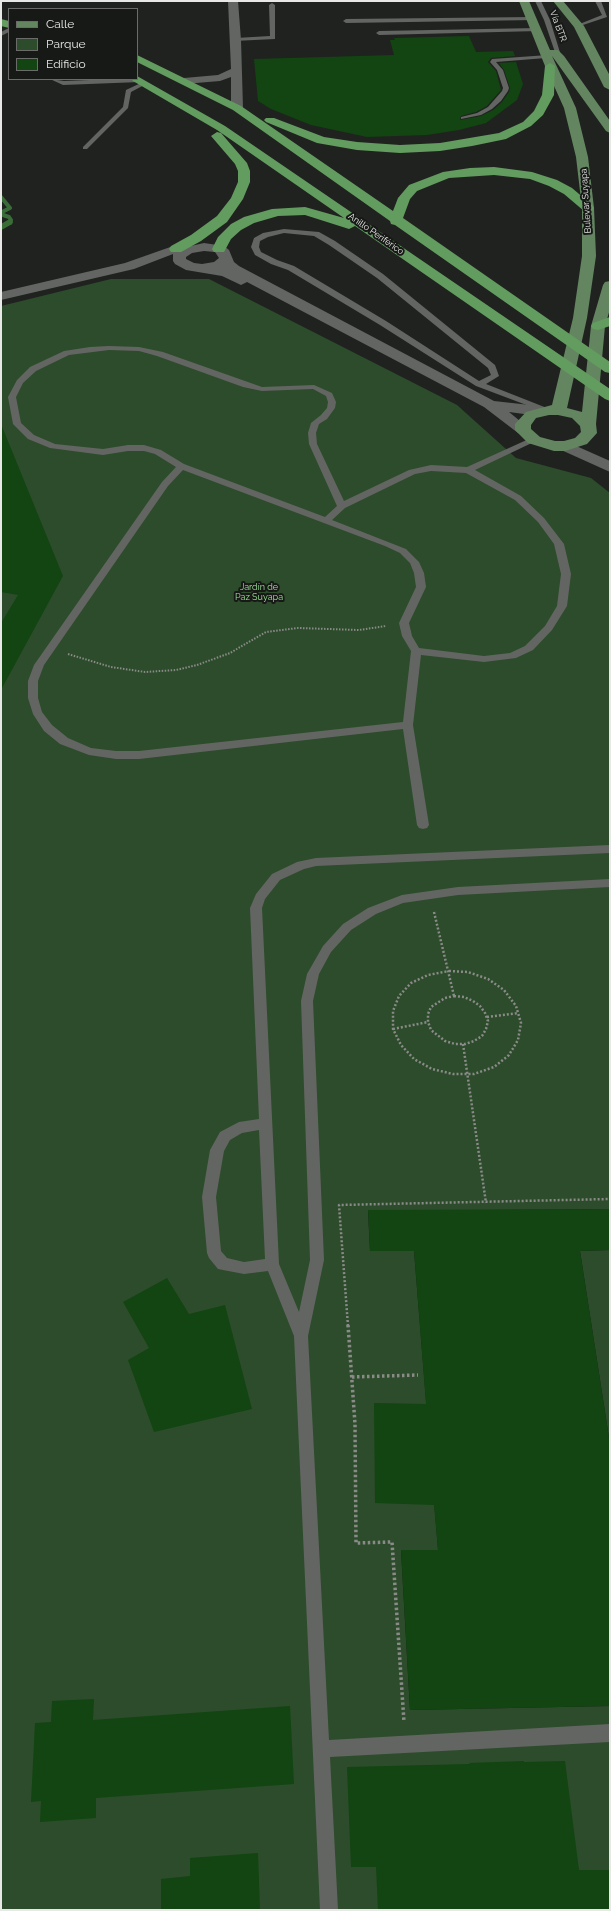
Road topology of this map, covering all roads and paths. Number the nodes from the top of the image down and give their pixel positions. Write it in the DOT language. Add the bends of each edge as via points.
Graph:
graph roads {
  1 [pos="233,1"];
  2 [pos="524,1"];
  3 [pos="538,1"];
  4 [pos="558,1"];
  5 [pos="598,1"];
  6 [pos="272,5"];
  7 [pos="533,19"];
  8 [pos="346,21"];
  9 [pos="579,26"];
  10 [pos="537,30"];
  11 [pos="379,33"];
  12 [pos="236,40"];
  13 [pos="541,41"];
  14 [pos="138,58"];
  15 [pos="560,58"];
  16 [pos="548,61"];
  17 [pos="237,70"];
  18 [pos="56,80"];
  19 [pos="141,81"];
  20 [pos="184,81"];
  21 [pos="610,87"];
  22 [pos="189,108"];
  23 [pos="240,110"];
  24 [pos="463,118"];
  25 [pos="610,129"];
  26 [pos="85,148"];
  27 [pos="588,208"];
  28 [pos="396,221"];
  29 [pos="381,238"];
  30 [pos="182,249"];
  31 [pos="222,254"];
  32 [pos="162,261"];
  33 [pos="196,268"];
  34 [pos="610,285"];
  35 [pos="1,296"];
  36 [pos="602,326"];
  37 [pos="400,356"];
  38 [pos="610,369"];
  39 [pos="479,384"];
  40 [pos="610,396"];
  41 [pos="489,404"];
  42 [pos="552,408"];
  43 [pos="588,425"];
  44 [pos="529,435"];
  45 [pos="565,446"];
  46 [pos="610,461"];
  47 [pos="181,466"];
  48 [pos="610,467"];
  49 [pos="468,470"];
  50 [pos="342,506"];
  51 [pos="326,520"];
  52 [pos="404,623"];
  53 [pos="50,648"];
  54 [pos="416,651"];
  55 [pos="408,725"];
  56 [pos="423,825"];
  57 [pos="610,849"];
  58 [pos="610,883"];
  59 [pos="430,894"];
  60 [pos="448,971"];
  61 [pos="454,996"];
  62 [pos="518,1013"];
  63 [pos="487,1017"];
  64 [pos="428,1022"];
  65 [pos="393,1028"];
  66 [pos="463,1044"];
  67 [pos="468,1074"];
  68 [pos="266,1123"];
  69 [pos="610,1199"];
  70 [pos="486,1202"];
  71 [pos="272,1264"];
  72 [pos="301,1336"];
  73 [pos="418,1375"];
  74 [pos="352,1377"];
  75 [pos="610,1733"];
  76 [pos="405,1744"];
  77 [pos="321,1749"];
  78 [pos="329,1910"];
  1 -- 12 [label="street"];
  2 -- 7 [label="main road, Bulevar Suyapa"];
  3 -- 15 [label="lane, Vía BTR"];
  4 -- 9 [label="main road"];
  5 -- 9 [label="lane, Vía BTR" via="604,18"];
  6 -- 12 [label="lane" via="273,38"];
  7 -- 8 [label="lane"];
  7 -- 10 [label="main road, Bulevar Suyapa"];
  9 -- 21 [label="main road"];
  10 -- 11 [label="lane"];
  10 -- 13 [label="main road, Bulevar Suyapa"];
  12 -- 17 [label="street"];
  13 -- 15 [label="main road"];
  13 -- 16 [label="main road, Bulevar Suyapa"];
  14 -- 20 [label="highway"];
  15 -- 25 [label="main road"];
  16 -- 23 [label="highway" via="548,96 539,113 527,124 502,136 440,147 400,149 321,140"];
  16 -- 24 [label="lane" via="508,62 501,65 500,70 506,88 499,100 479,114"];
  16 -- 27 [label="main road, Bulevar Suyapa" via="570,108 577,130"];
  17 -- 20 [label="street" via="220,78"];
  17 -- 23 [label="street"];
  18 -- 19 [label="lane" via="63,83"];
  19 -- 22 [label="highway, Anillo Periférico"];
  19 -- 26 [label="lane" via="128,91 126,108"];
  20 -- 23 [label="highway"];
  22 -- 29 [label="highway, Anillo Periférico"];
  22 -- 30 [label="highway" via="234,152 241,163 244,182 237,199 222,219"];
  23 -- 28 [label="highway"];
  27 -- 28 [label="highway" via="568,191 553,183 532,176 494,170 447,175 414,188 404,198"];
  27 -- 42 [label="main road, Bulevar Suyapa" via="589,256 580,318"];
  28 -- 38 [label="highway"];
  29 -- 31 [label="highway" via="329,217 290,210 262,215 236,227 225,238"];
  29 -- 40 [label="highway, Anillo Periférico"];
  30 -- 31 [label="street" via="204,246"];
  30 -- 32 [label="street"];
  30 -- 33 [label="street" via="180,261"];
  31 -- 33 [label="street" via="218,265"];
  31 -- 37 [label="street" via="234,269"];
  32 -- 33 [label="street" via="159,258 160,265 166,268"];
  32 -- 35 [label="street"];
  33 -- 37 [label="street" via="226,273 384,354"];
  34 -- 36 [label="main road"];
  36 -- 43 [label="main road"];
  37 -- 41 [label="street"];
  39 -- 39 [label="lane" via="291,268 258,253 255,247 257,240 266,235 296,231 316,234 332,243 380,276 492,367 495,376"];
  39 -- 42 [label="lane"];
  41 -- 42 [label="street"];
  41 -- 44 [label="street"];
  42 -- 43 [label="main road" via="577,415"];
  42 -- 44 [label="main road" via="525,419 523,424"];
  43 -- 45 [label="main road" via="582,441"];
  43 -- 46 [label="street"];
  44 -- 45 [label="main road" via="554,446"];
  44 -- 49 [label="lane"];
  45 -- 48 [label="street"];
  47 -- 50 [label="lane" via="158,452 144,448 104,452 52,446 31,437 17,424 12,397 20,382 33,369 49,360 67,353 109,348 139,349 160,354 262,389 314,387 329,395 332,402 324,417 315,423 312,433 314,444"];
  47 -- 51 [label="lane"];
  47 -- 53 [label="lane" via="165,484"];
  49 -- 50 [label="lane" via="431,468 412,472"];
  49 -- 54 [label="lane" via="518,498 541,520 559,544 566,574 562,606 549,628 529,648 512,656 484,659"];
  50 -- 51 [label="lane"];
  51 -- 52 [label="lane" via="403,551 414,562 421,587"];
  52 -- 53 [label="path" via="359,630 298,628 266,632 230,653 176,670 145,672 111,667"];
  52 -- 54 [label="lane" via="407,636"];
  53 -- 55 [label="lane" via="33,681 33,698 37,712 48,728 64,741 89,751 139,755"];
  54 -- 55 [label="lane"];
  55 -- 56 [label="lane"];
  57 -- 68 [label="lane" via="316,862 301,865 276,877 260,897 256,908"];
  58 -- 59 [label="lane"];
  59 -- 60 [label="path"];
  59 -- 72 [label="lane" via="402,899 372,911 347,928 326,949 313,974 306,1001 317,1260"];
  60 -- 61 [label="path"];
  60 -- 62 [label="path" via="468,972 488,979 504,990"];
  60 -- 65 [label="path" via="428,975 412,983 399,996 393,1011"];
  61 -- 63 [label="path" via="473,1001"];
  61 -- 64 [label="path" via="434,1004 428,1014"];
  62 -- 63 [label="path"];
  62 -- 67 [label="path" via="521,1023 518,1040 509,1055 494,1067"];
  63 -- 66 [label="path" via="486,1029 482,1036 474,1042"];
  64 -- 65 [label="path"];
  64 -- 66 [label="path" via="431,1030 445,1042"];
  65 -- 67 [label="path" via="400,1045 414,1059 432,1069 453,1074"];
  66 -- 67 [label="path"];
  67 -- 70 [label="path"];
  68 -- 71 [label="lane"];
  68 -- 71 [label="lane" via="239,1128 225,1136 217,1150 209,1197 214,1253 223,1264 244,1268"];
  69 -- 70 [label="path"];
  70 -- 74 [label="path" via="340,1205"];
  71 -- 72 [label="lane"];
  72 -- 77 [label="lane"];
  73 -- 74 [label="path"];
  74 -- 76 [label="path" via="356,1543 392,1542"];
  75 -- 76 [label="lane"];
  76 -- 77 [label="lane"];
  77 -- 78 [label="lane"];
}
